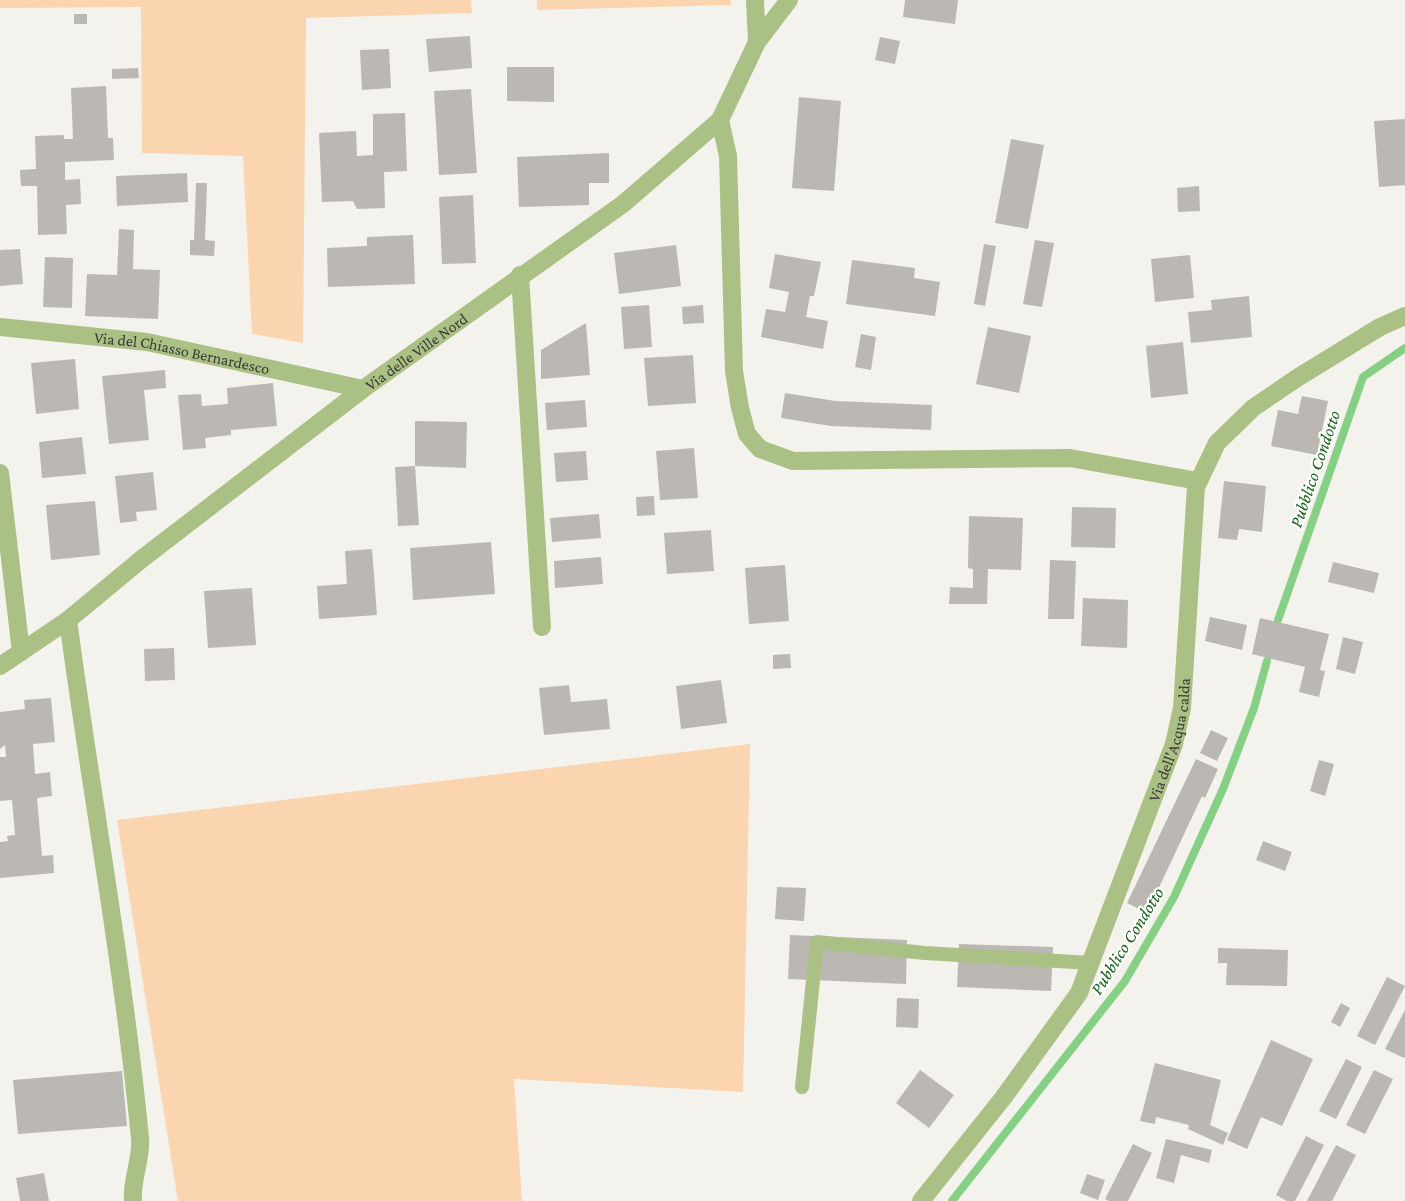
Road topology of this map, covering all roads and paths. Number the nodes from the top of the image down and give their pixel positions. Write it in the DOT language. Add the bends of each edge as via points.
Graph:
graph roads {
  1 [pos="755,0"];
  2 [pos="789,0"];
  3 [pos="757,42"];
  4 [pos="720,120"];
  5 [pos="520,275"];
  6 [pos="1405,316"];
  7 [pos="0,327"];
  8 [pos="363,389"];
  9 [pos="0,473"];
  10 [pos="1198,481"];
  11 [pos="68,620"];
  12 [pos="542,627"];
  13 [pos="21,652"];
  14 [pos="0,666"];
  15 [pos="1091,963"];
  16 [pos="802,1087"];
  17 [pos="133,1201"];
  18 [pos="921,1201"];
  1 -- 3 [label="street"];
  2 -- 3 [label="street, Via delle Ville Nord"];
  3 -- 4 [label="street, Via delle Ville Nord"];
  4 -- 5 [label="street, Via delle Ville Nord" via="623,204"];
  4 -- 10 [label="street" via="728,156 734,371 747,434 760,449 793,461 1070,458"];
  5 -- 8 [label="street, Via delle Ville Nord"];
  5 -- 12 [label="street"];
  6 -- 10 [label="street, Via dell'Acqua calda" via="1343,349 1253,408 1217,443"];
  7 -- 8 [label="street, Via del Chiasso Bernardesco" via="147,342"];
  8 -- 11 [label="street, Via delle Ville Nord"];
  9 -- 13 [label="street"];
  10 -- 15 [label="street, Via dell'Acqua calda" via="1182,708 1174,744"];
  11 -- 13 [label="street, Via delle Ville Nord"];
  11 -- 17 [label="street" via="139,1131"];
  13 -- 14 [label="street, Via delle Ville Nord"];
  15 -- 16 [label="lane" via="818,942"];
  15 -- 18 [label="street, Via dell'Acqua calda" via="1079,993"];
}
